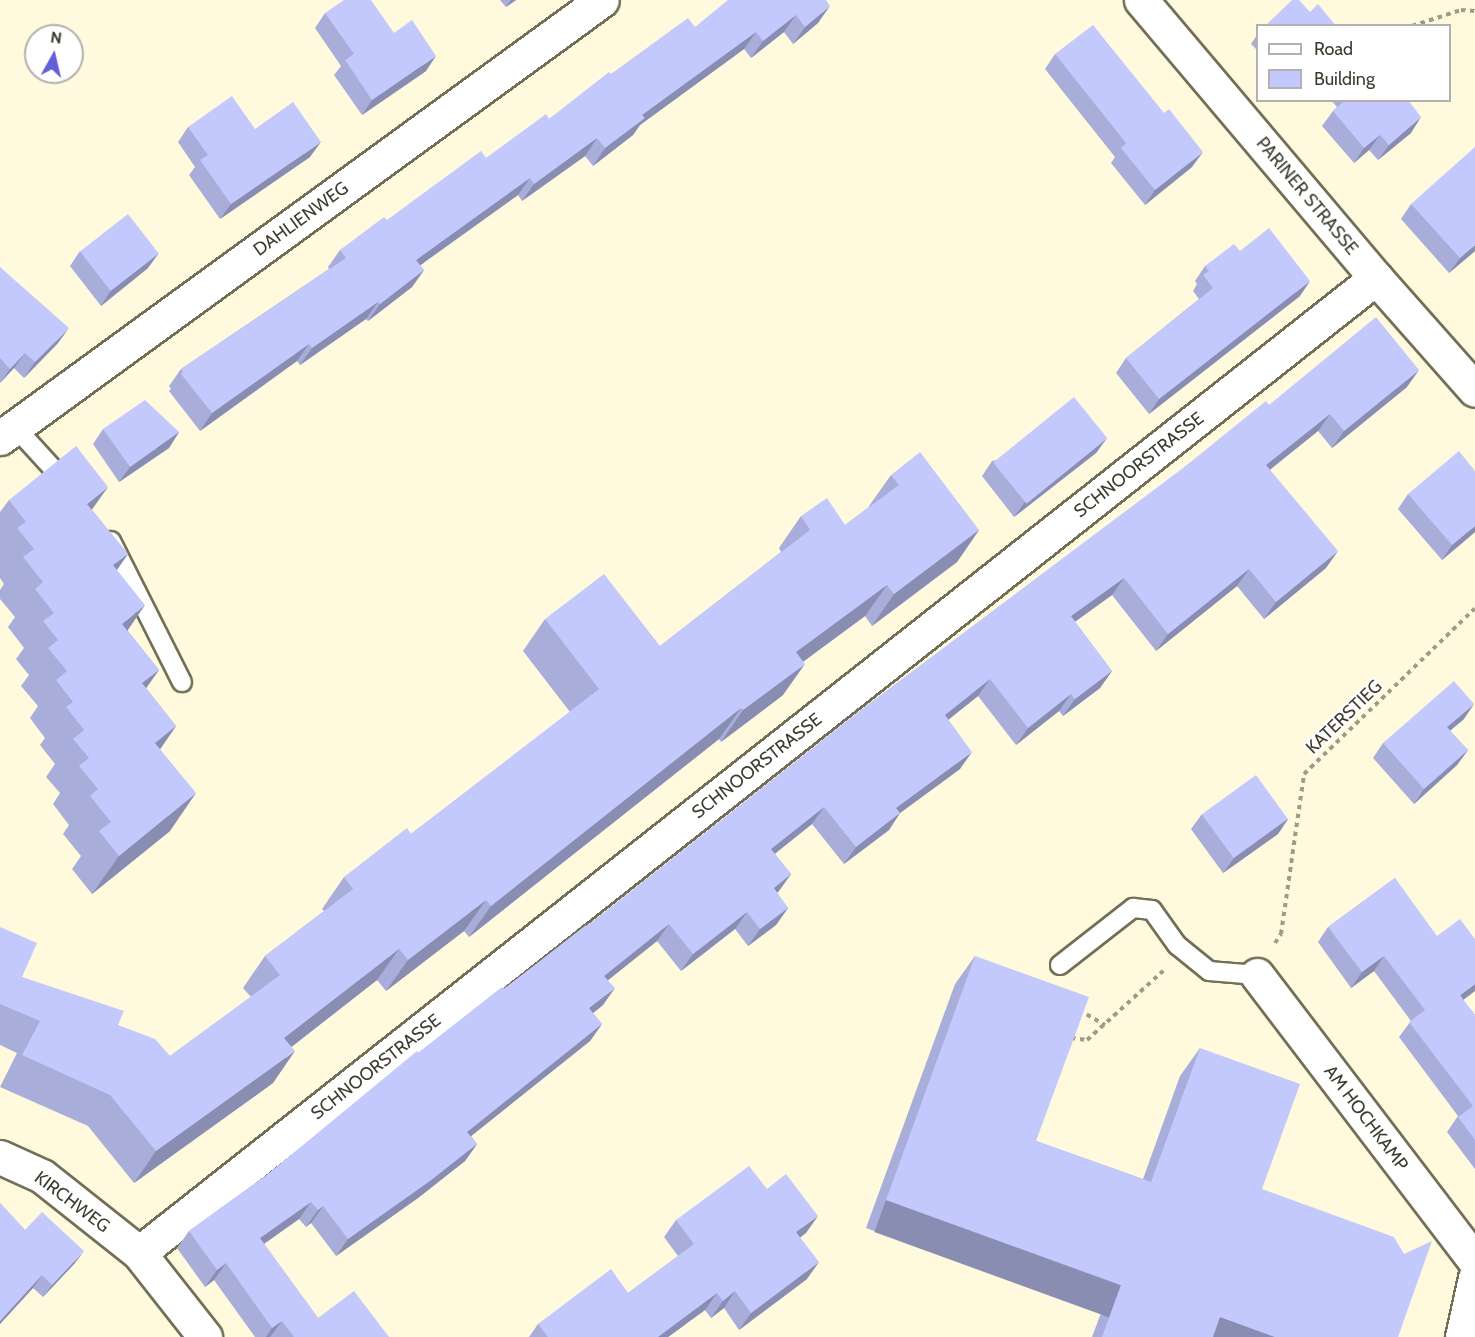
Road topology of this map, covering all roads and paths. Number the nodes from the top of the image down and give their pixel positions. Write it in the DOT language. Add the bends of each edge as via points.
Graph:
graph roads {
  1 [pos="602,0"];
  2 [pos="1141,0"];
  3 [pos="1475,11"];
  4 [pos="1418,24"];
  5 [pos="1376,278"];
  6 [pos="1475,390"];
  7 [pos="8,432"];
  8 [pos="80,498"];
  9 [pos="102,526"];
  10 [pos="1475,608"];
  11 [pos="182,682"];
  12 [pos="1184,950"];
  13 [pos="1060,965"];
  14 [pos="1257,975"];
  15 [pos="1065,1037"];
  16 [pos="0,1157"];
  17 [pos="139,1253"];
  18 [pos="1475,1261"];
  19 [pos="1475,1278"];
  20 [pos="205,1337"];
  21 [pos="1462,1337"];
  1 -- 7 [label="street, DAHLIENWEG"];
  2 -- 5 [label="street, PARINER STRASSE"];
  3 -- 4 [label="path" via="1461,10"];
  5 -- 6 [label="street, PARINER STRASSE"];
  5 -- 17 [label="street, SCHNOORSTRASSE"];
  7 -- 8 [label="lane"];
  9 -- 11 [label="lane"];
  10 -- 14 [label="path, KATERSTIEG" via="1304,774 1281,934"];
  12 -- 13 [label="lane" via="1152,910 1133,908"];
  12 -- 14 [label="lane" via="1209,971"];
  12 -- 15 [label="path" via="1087,1040"];
  14 -- 18 [label="street, AM HOCHKAMP"];
  16 -- 17 [label="street, KIRCHWEG" via="42,1176"];
  17 -- 20 [label="street"];
  19 -- 21 [label="street"];
}
